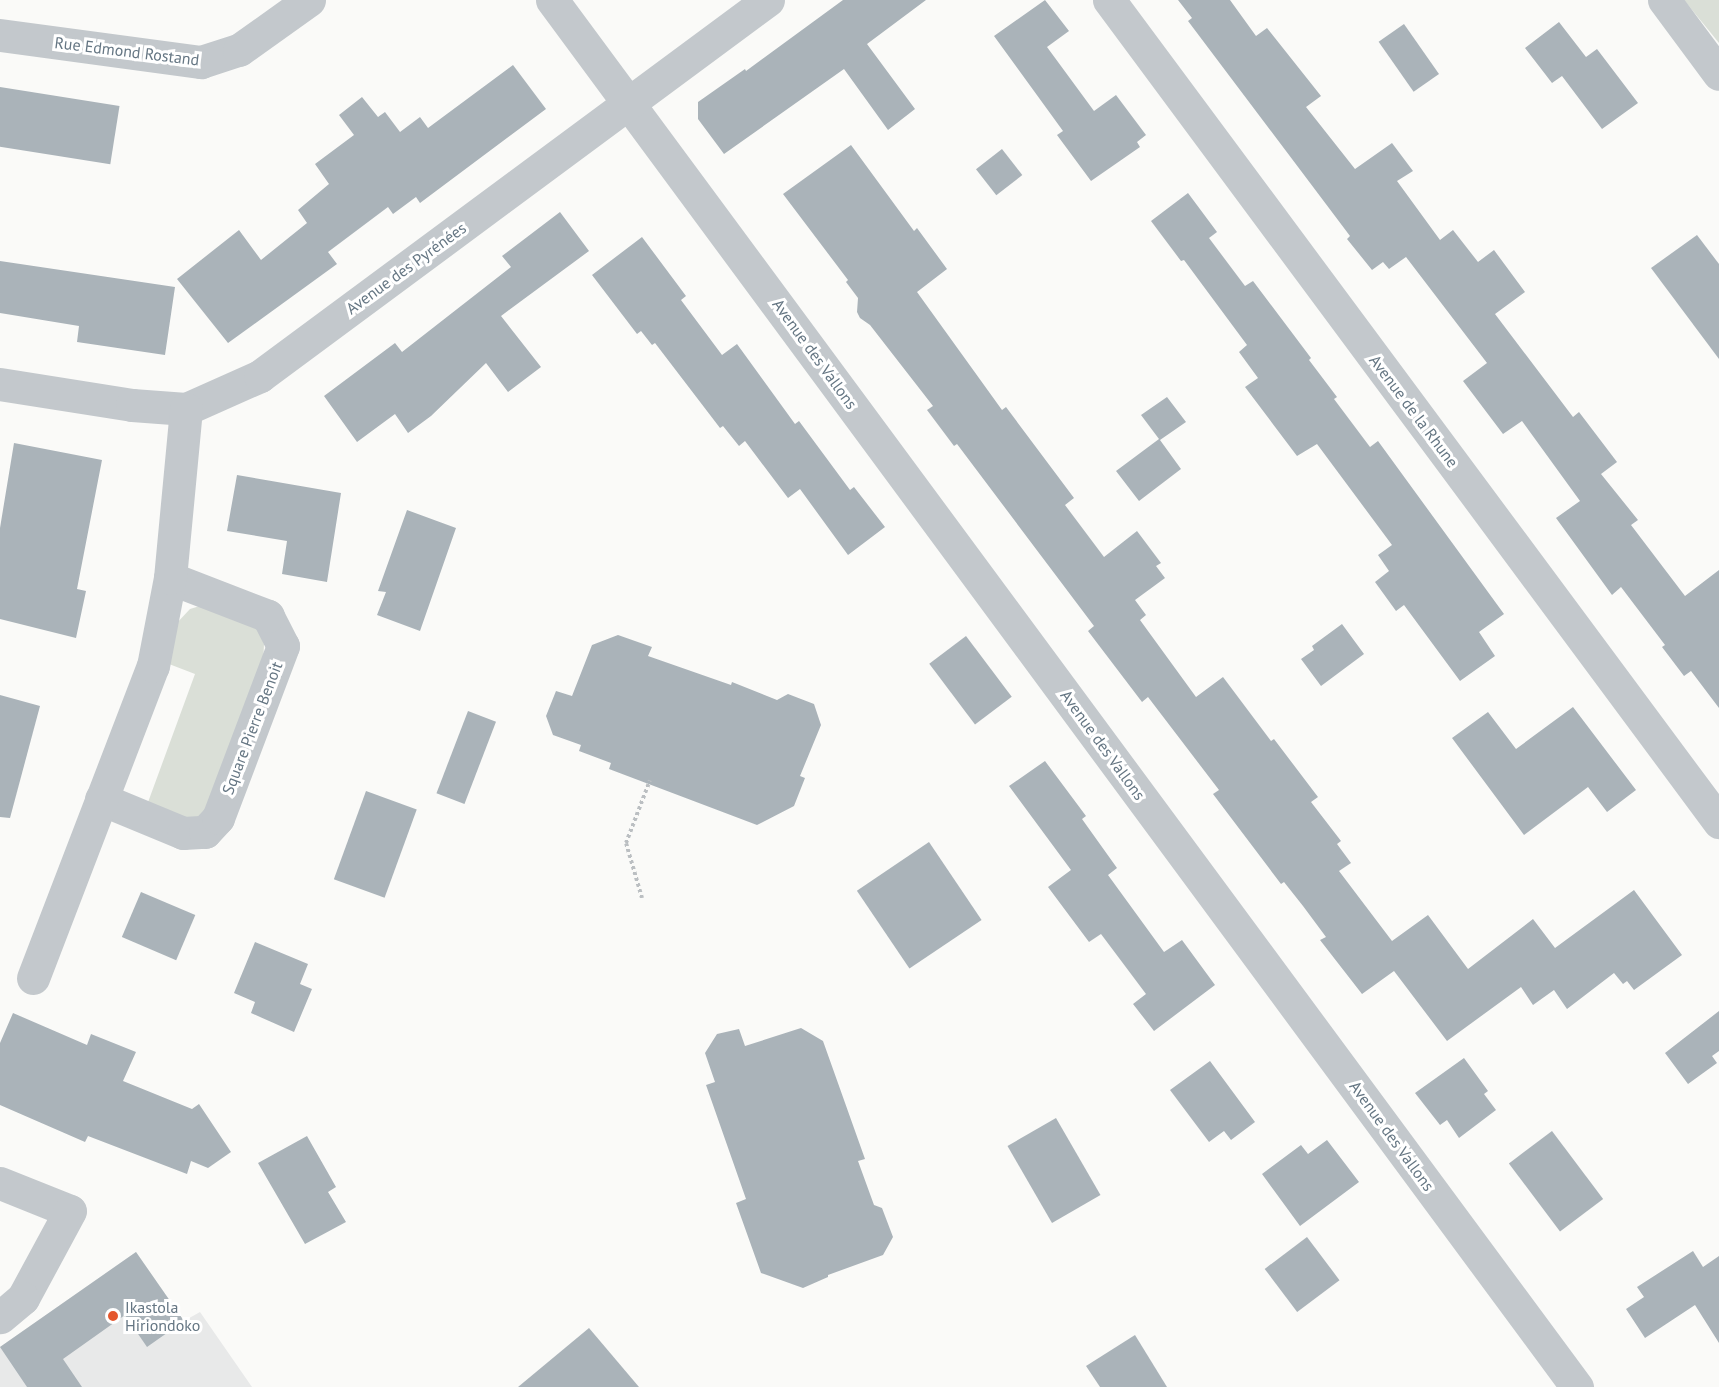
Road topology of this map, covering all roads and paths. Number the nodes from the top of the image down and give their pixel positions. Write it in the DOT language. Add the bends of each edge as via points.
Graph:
graph roads {
  1 [pos="309,0"];
  2 [pos="552,0"];
  3 [pos="768,0"];
  4 [pos="1110,0"];
  5 [pos="1664,0"];
  6 [pos="0,35"];
  7 [pos="1719,74"];
  8 [pos="629,104"];
  9 [pos="0,384"];
  10 [pos="186,409"];
  11 [pos="170,578"];
  12 [pos="650,780"];
  13 [pos="101,799"];
  14 [pos="1719,822"];
  15 [pos="642,898"];
  16 [pos="33,978"];
  17 [pos="0,1183"];
  18 [pos="0,1317"];
  19 [pos="1577,1387"];
  1 -- 6 [label="street, Rue Edmond Rostand" via="239,50 201,62"];
  2 -- 8 [label="street, Avenue des Vallons"];
  3 -- 8 [label="street, Avenue des Pyrénées"];
  4 -- 14 [label="street, Avenue de la Rhune"];
  5 -- 7 [label="street"];
  8 -- 10 [label="street, Avenue des Pyrénées" via="260,376"];
  8 -- 19 [label="street, Avenue des Vallons"];
  9 -- 10 [label="street, Avenue des Pyrénées" via="132,405"];
  10 -- 11 [label="street"];
  11 -- 13 [label="street" via="153,666"];
  11 -- 13 [label="street, Square Pierre Benoit" via="268,616 282,646 218,818 205,832 183,833"];
  12 -- 15 [label="path" via="626,843"];
  13 -- 16 [label="street"];
  17 -- 18 [label="street" via="70,1211 23,1298"];
}
